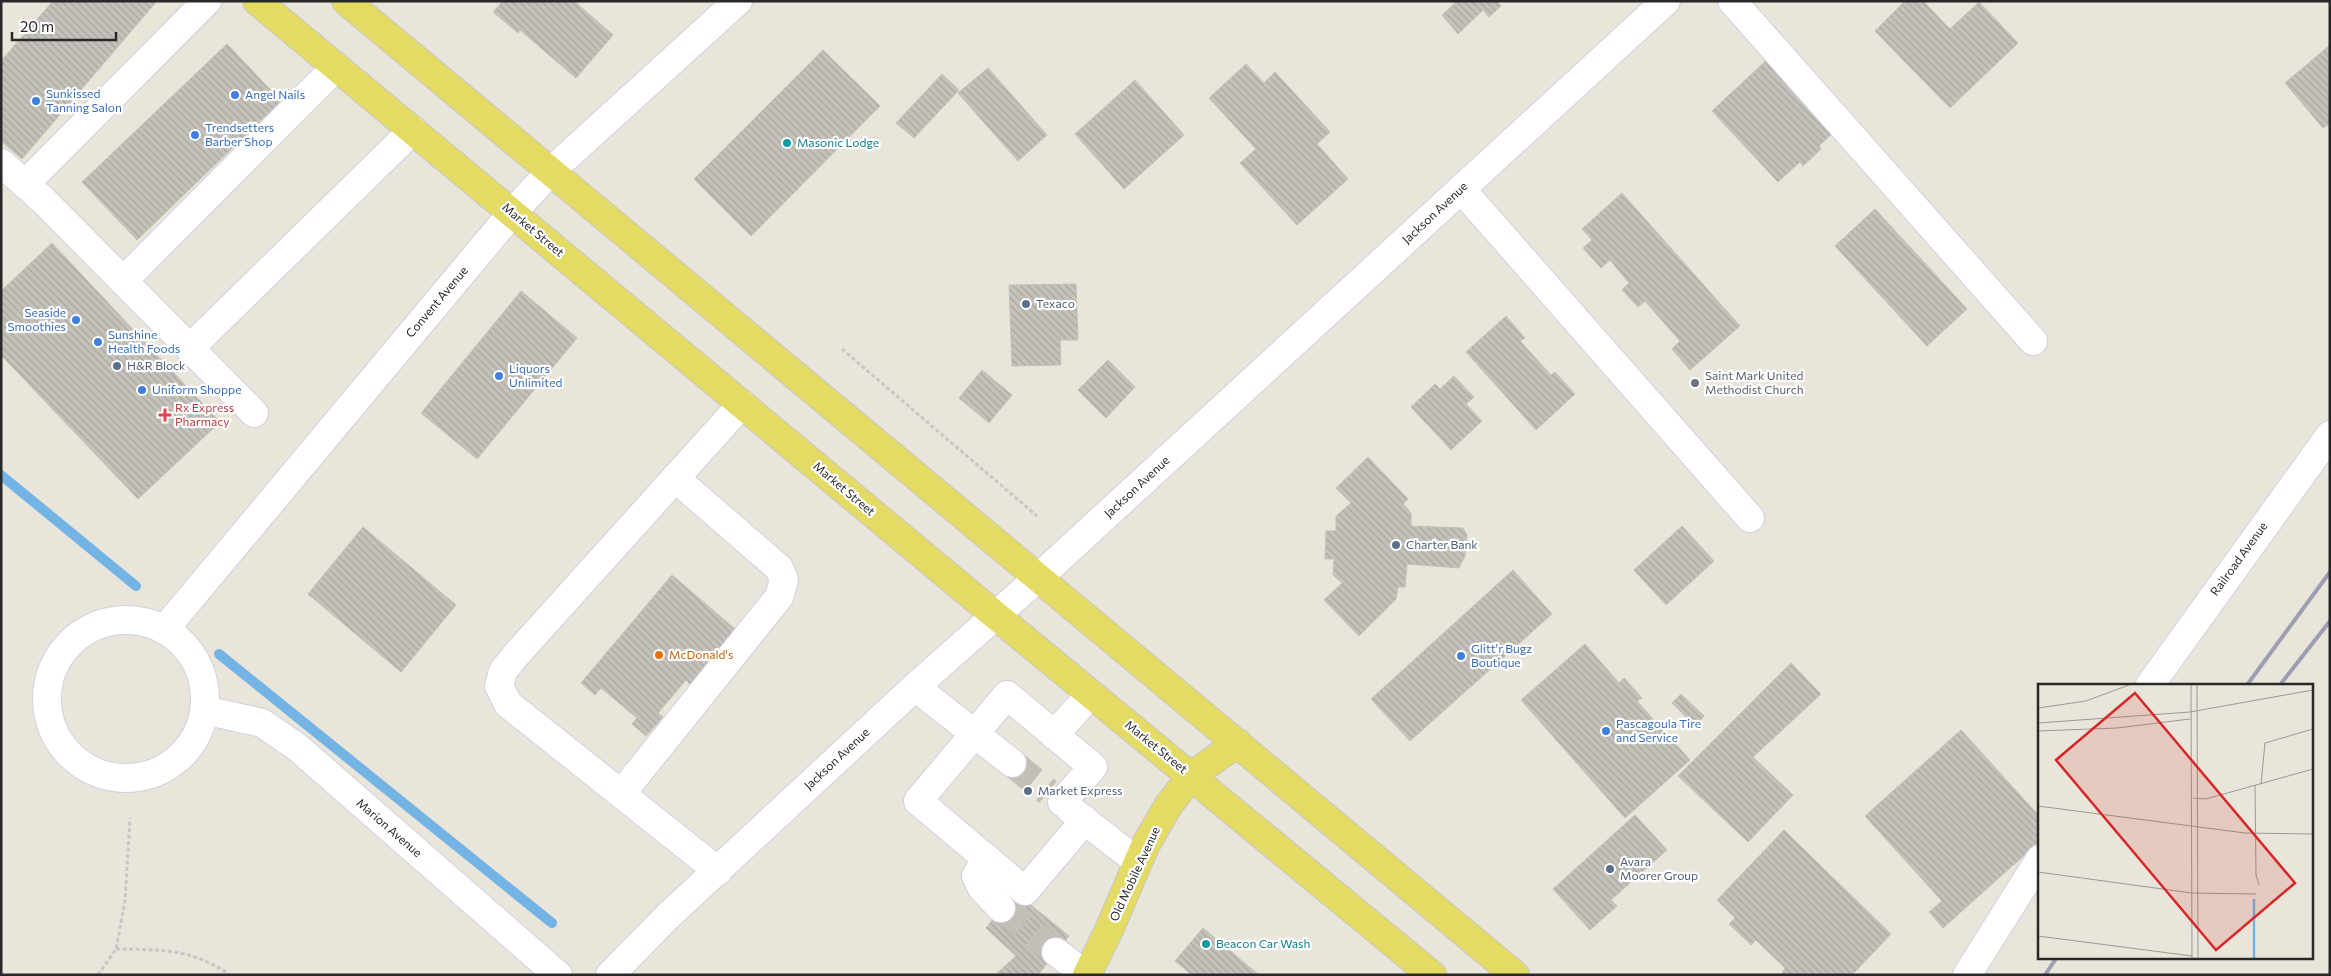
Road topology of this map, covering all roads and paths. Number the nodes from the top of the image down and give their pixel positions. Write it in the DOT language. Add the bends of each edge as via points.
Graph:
graph roads {
  1 [pos="206,1"];
  2 [pos="257,1"];
  3 [pos="346,1"];
  4 [pos="738,1"];
  5 [pos="1666,1"];
  6 [pos="1732,1"];
  7 [pos="336,66"];
  8 [pos="413,130"];
  9 [pos="1,164"];
  10 [pos="551,171"];
  11 [pos="25,184"];
  12 [pos="1462,189"];
  13 [pos="512,213"];
  14 [pos="123,281"];
  15 [pos="2033,341"];
  16 [pos="190,348"];
  17 [pos="842,349"];
  18 [pos="742,404"];
  19 [pos="254,413"];
  20 [pos="2330,435"];
  21 [pos="676,478"];
  22 [pos="1037,516"];
  23 [pos="1750,518"];
  24 [pos="1039,577"];
  25 [pos="995,615"];
  26 [pos="164,630"];
  27 [pos="2151,684"];
  28 [pos="915,687"];
  29 [pos="1091,694"];
  30 [pos="204,710"];
  31 [pos="974,733"];
  32 [pos="1054,735"];
  33 [pos="1238,743"];
  34 [pos="1012,763"];
  35 [pos="1191,776"];
  36 [pos="621,794"];
  37 [pos="130,818"];
  38 [pos="1085,820"];
  39 [pos="986,858"];
  40 [pos="1138,862"];
  41 [pos="2038,862"];
  42 [pos="718,871"];
  43 [pos="1001,908"];
  44 [pos="116,949"];
  45 [pos="1056,952"];
  46 [pos="98,975"];
  47 [pos="230,975"];
  48 [pos="558,975"];
  49 [pos="610,975"];
  50 [pos="1086,975"];
  51 [pos="1432,975"];
  52 [pos="1515,975"];
  53 [pos="1967,975"];
  1 -- 11 [label="street"];
  2 -- 7 [label="main road, Market Street"];
  3 -- 10 [label="main road"];
  4 -- 10 [label="street, Convent Avenue"];
  5 -- 12 [label="street, Jackson Avenue"];
  6 -- 15 [label="street"];
  7 -- 8 [label="main road, Market Street"];
  7 -- 14 [label="street"];
  8 -- 13 [label="main road, Market Street"];
  8 -- 16 [label="street"];
  9 -- 11 [label="street"];
  10 -- 13 [label="street, Convent Avenue"];
  10 -- 24 [label="main road"];
  11 -- 14 [label="street"];
  12 -- 23 [label="street"];
  12 -- 24 [label="street, Jackson Avenue"];
  13 -- 18 [label="main road, Market Street"];
  13 -- 26 [label="street, Convent Avenue"];
  14 -- 16 [label="street"];
  16 -- 19 [label="street"];
  17 -- 22 [label="path"];
  18 -- 21 [label="street"];
  18 -- 25 [label="main road, Market Street"];
  20 -- 27 [label="street, Railroad Avenue"];
  21 -- 36 [label="street" via="779,568 784,580 779,597"];
  21 -- 36 [label="street" via="516,655 503,671 499,686 508,704"];
  24 -- 25 [label="street, Jackson Avenue"];
  24 -- 33 [label="main road"];
  25 -- 28 [label="street, Jackson Avenue"];
  25 -- 29 [label="main road, Market Street"];
  26 -- 30 [label="street" via="183,644 196,663 204,686"];
  26 -- 30 [label="street" via="139,621 112,621 87,630 66,647 52,670 46,696 50,723 61,747 81,765 105,776 132,779 158,771 180,756 196,735"];
  28 -- 31 [label="street"];
  28 -- 42 [label="street, Jackson Avenue"];
  29 -- 32 [label="street"];
  29 -- 35 [label="main road, Market Street"];
  30 -- 48 [label="street, Marion Avenue" via="262,722 296,747"];
  31 -- 32 [label="street" via="1007,695"];
  31 -- 34 [label="street"];
  31 -- 39 [label="street" via="918,801"];
  32 -- 38 [label="street" via="1093,768 1055,797"];
  33 -- 35 [label="main road, Old Mobile Avenue"];
  33 -- 52 [label="main road"];
  35 -- 40 [label="main road, Old Mobile Avenue" via="1168,806"];
  35 -- 51 [label="main road, Market Street"];
  36 -- 42 [label="street"];
  37 -- 44 [label="path" via="125,901"];
  38 -- 39 [label="street" via="1025,891"];
  38 -- 40 [label="street"];
  39 -- 43 [label="street" via="976,876 982,888"];
  40 -- 50 [label="main road, Old Mobile Avenue"];
  41 -- 53 [label="street"];
  42 -- 49 [label="street, Jackson Avenue"];
  44 -- 46 [label="path"];
  44 -- 47 [label="path" via="171,951 202,958"];
  45 -- 50 [label="street"];
}
